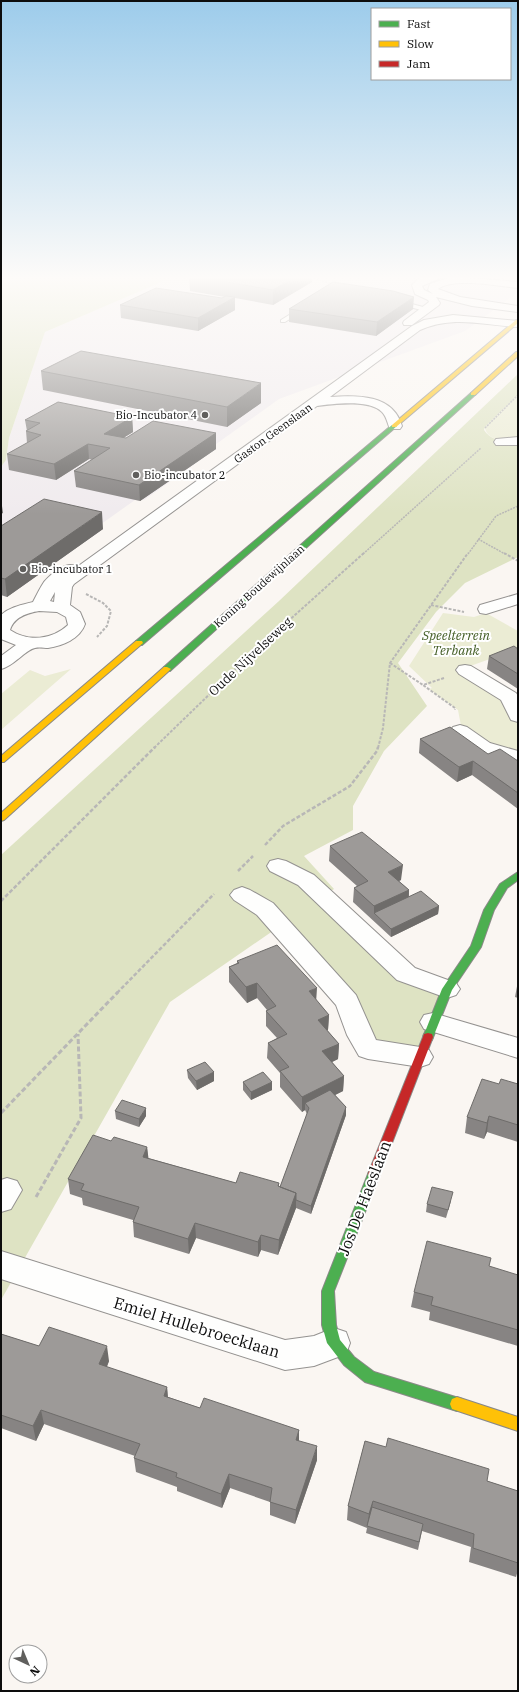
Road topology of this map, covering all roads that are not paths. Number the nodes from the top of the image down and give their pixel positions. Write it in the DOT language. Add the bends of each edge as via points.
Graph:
graph roads {
  1 [pos="363,356"];
  2 [pos="378,356"];
  3 [pos="478,356"];
  4 [pos="515,356"];
  5 [pos="313,404"];
  6 [pos="395,426"];
  7 [pos="518,441"];
  8 [pos="501,442"];
  9 [pos="518,599"];
  10 [pos="39,606"];
  11 [pos="61,608"];
  12 [pos="486,609"];
  13 [pos="2,625"];
  14 [pos="30,643"];
  15 [pos="1,664"];
  16 [pos="465,670"];
  17 [pos="518,716"];
  18 [pos="460,731"];
  19 [pos="1,760"];
  20 [pos="518,760"];
  21 [pos="1,818"];
  22 [pos="278,866"];
  23 [pos="518,874"];
  24 [pos="238,885"];
  25 [pos="447,989"];
  26 [pos="433,1022"];
  27 [pos="518,1048"];
  28 [pos="420,1057"];
  29 [pos="1,1265"];
  30 [pos="334,1343"];
  31 [pos="518,1424"];
  1 -- 10 [label="street, Gaston Geenslaan" via="51,584"];
  2 -- 5 [label="street, Gaston Geenslaan"];
  3 -- 6 [label="main road"];
  4 -- 21 [label="main road, Koning Boudewijnlaan"];
  5 -- 6 [label="street" via="345,400 373,403 391,414"];
  5 -- 11 [label="street, Gaston Geenslaan" via="68,581 64,587"];
  6 -- 19 [label="main road"];
  7 -- 8 [label="street"];
  9 -- 12 [label="street"];
  10 -- 11 [label="street"];
  10 -- 13 [label="street" via="12,614"];
  11 -- 14 [label="street" via="76,617 77,625 74,629 58,640"];
  13 -- 14 [label="street" via="1,630 6,635"];
  14 -- 15 [label="street"];
  16 -- 17 [label="street" via="509,697"];
  18 -- 20 [label="street" via="483,747 508,754"];
  22 -- 25 [label="street" via="306,880 406,974"];
  23 -- 25 [label="main road, Jos De Haeslaan" via="503,886 489,910 476,947"];
  24 -- 28 [label="street" via="265,909 347,1001 368,1049"];
  25 -- 26 [label="main road, Jos De Haeslaan"];
  26 -- 27 [label="street"];
  26 -- 28 [label="main road, Jos De Haeslaan"];
  28 -- 30 [label="main road, Jos De Haeslaan" via="328,1291"];
  29 -- 30 [label="street, Emiel Hullebroecklaan" via="285,1355 314,1351"];
  30 -- 31 [label="main road" via="349,1361 370,1377"];
}
